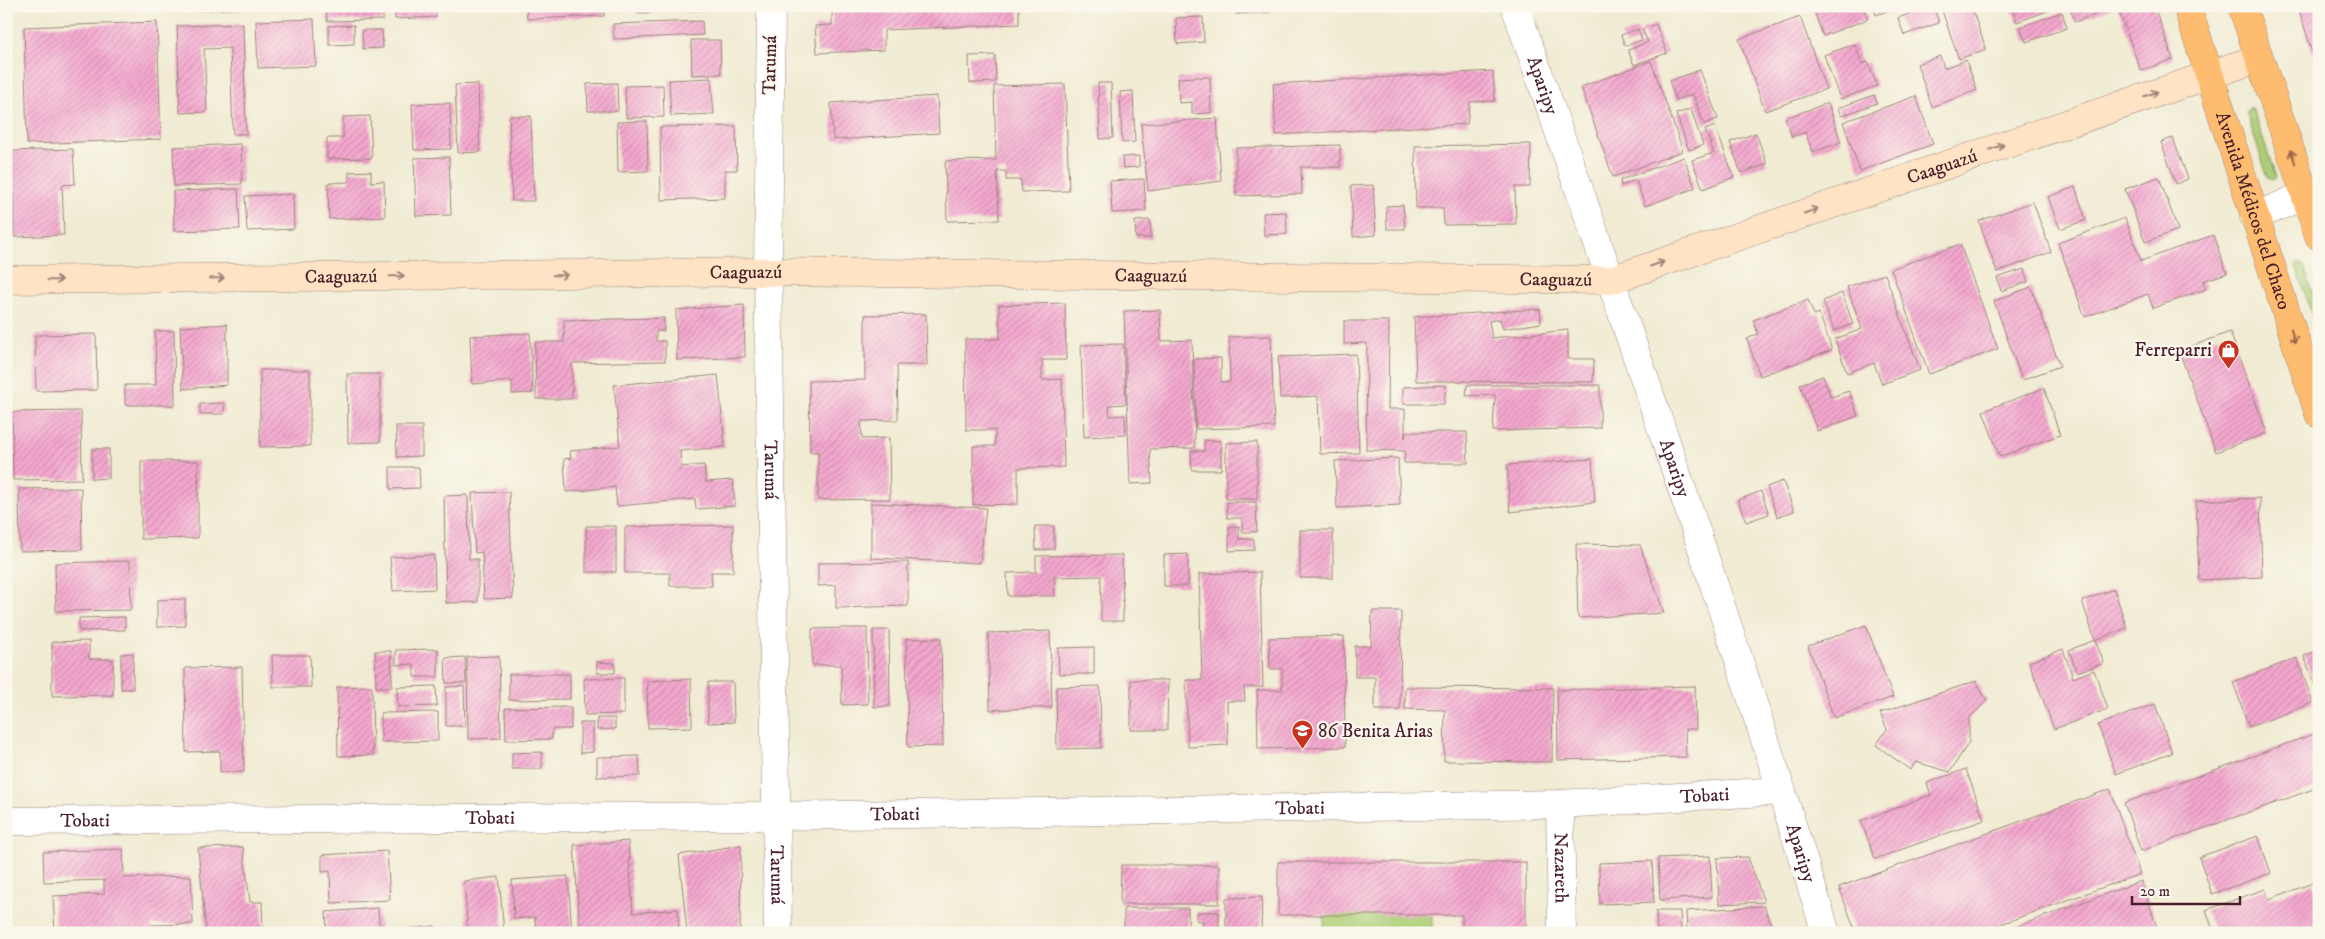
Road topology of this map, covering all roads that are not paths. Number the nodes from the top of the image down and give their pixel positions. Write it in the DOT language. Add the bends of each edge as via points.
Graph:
graph roads {
  1 [pos="771,6"];
  2 [pos="1515,6"];
  3 [pos="2187,6"];
  4 [pos="2242,6"];
  5 [pos="2259,58"];
  6 [pos="2210,73"];
  7 [pos="2312,193"];
  8 [pos="2254,217"];
  9 [pos="2319,236"];
  10 [pos="768,272"];
  11 [pos="6,280"];
  12 [pos="1611,280"];
  13 [pos="2319,414"];
  14 [pos="1782,791"];
  15 [pos="1560,804"];
  16 [pos="776,816"];
  17 [pos="6,822"];
  18 [pos="778,933"];
  19 [pos="1562,933"];
  20 [pos="1826,933"];
  1 -- 10 [label="street, Tarumá"];
  2 -- 12 [label="street, Aparipy"];
  3 -- 6 [label="main road, Avenida Médicos del Chaco"];
  4 -- 5 [label="main road"];
  5 -- 6 [label="street, Caaguazú"];
  7 -- 5 [label="main road, one-way"];
  6 -- 8 [label="main road, Avenida Médicos del Chaco"];
  12 -- 6 [label="street, Caaguazú, one-way"];
  7 -- 8 [label="street"];
  7 -- 9 [label="main road"];
  8 -- 13 [label="main road, Avenida Médicos del Chaco, one-way"];
  11 -- 10 [label="street, Caaguazú, one-way"];
  10 -- 12 [label="street, Caaguazú"];
  10 -- 16 [label="street, Tarumá"];
  12 -- 14 [label="street, Aparipy"];
  14 -- 15 [label="street, Tobati"];
  14 -- 20 [label="street, Aparipy"];
  15 -- 16 [label="street, Tobati"];
  15 -- 19 [label="street, Nazareth"];
  16 -- 17 [label="street, Tobati"];
  16 -- 18 [label="street, Tarumá"];
}
